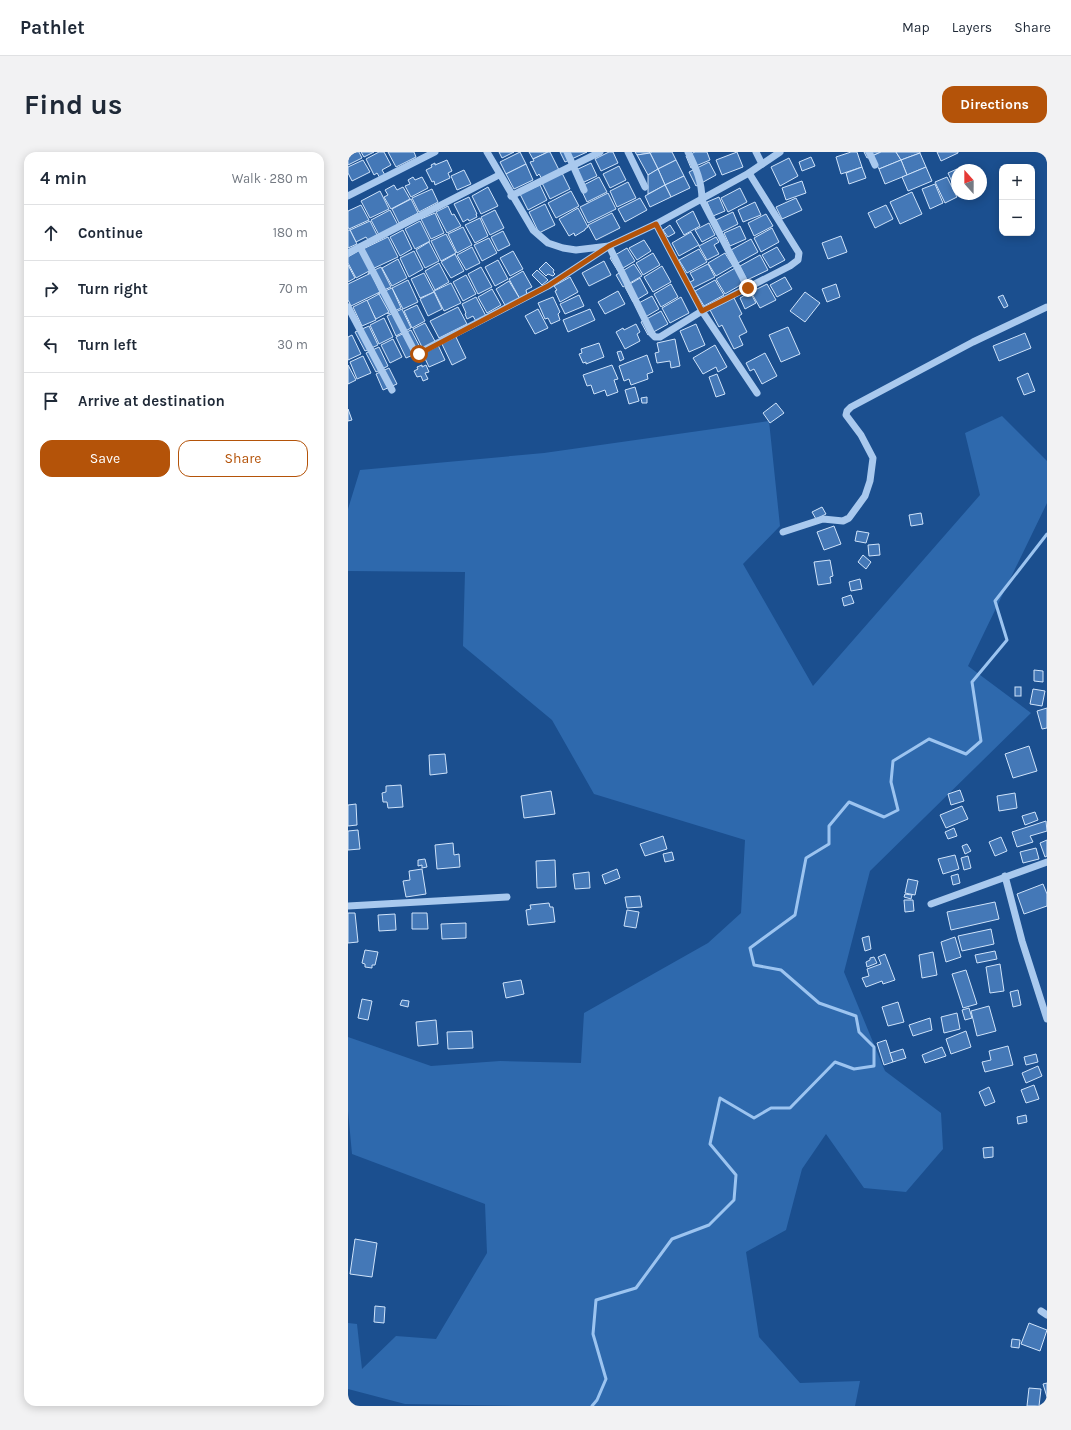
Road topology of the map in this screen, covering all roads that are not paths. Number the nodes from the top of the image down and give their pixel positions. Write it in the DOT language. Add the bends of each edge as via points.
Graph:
graph roads {
  1 [pos="435,152"];
  2 [pos="487,152"];
  3 [pos="567,152"];
  4 [pos="600,152"];
  5 [pos="628,152"];
  6 [pos="688,152"];
  7 [pos="756,152"];
  8 [pos="780,152"];
  9 [pos="869,152"];
  10 [pos="762,164"];
  11 [pos="573,165"];
  12 [pos="875,165"];
  13 [pos="750,173"];
  14 [pos="499,175"];
  15 [pos="645,187"];
  16 [pos="584,190"];
  17 [pos="348,196"];
  18 [pos="511,196"];
  19 [pos="702,200"];
  20 [pos="656,224"];
  21 [pos="609,246"];
  22 [pos="360,247"];
  23 [pos="348,253"];
  24 [pos="748,288"];
  25 [pos="348,307"];
  26 [pos="1047,307"];
  27 [pos="702,311"];
  28 [pos="392,390"];
  29 [pos="757,393"];
  30 [pos="783,532"];
  31 [pos="1047,862"];
  32 [pos="1005,876"];
  33 [pos="507,897"];
  34 [pos="931,904"];
  35 [pos="348,906"];
  36 [pos="1047,1019"];
  1 -- 17 [label="street"];
  2 -- 14 [label="street"];
  3 -- 11 [label="street"];
  4 -- 11 [label="street"];
  5 -- 15 [label="street"];
  6 -- 19 [label="street" via="698,172"];
  7 -- 10 [label="street"];
  8 -- 10 [label="street"];
  9 -- 12 [label="street"];
  10 -- 13 [label="street"];
  11 -- 16 [label="street"];
  11 -- 18 [label="street"];
  13 -- 19 [label="street"];
  13 -- 24 [label="street" via="799,253 798,260 794,263"];
  14 -- 18 [label="street"];
  14 -- 22 [label="street"];
  18 -- 21 [label="street" via="533,230 548,243 576,250"];
  19 -- 20 [label="street"];
  19 -- 24 [label="street"];
  20 -- 21 [label="street"];
  20 -- 27 [label="street"];
  21 -- 22 [label="street" via="548,286 416,354"];
  21 -- 27 [label="street" via="655,337 660,338"];
  22 -- 23 [label="street"];
  24 -- 27 [label="street"];
  25 -- 28 [label="street"];
  26 -- 30 [label="street" via="973,342 851,407 846,415 873,458 865,496 849,518 843,521 823,519"];
  27 -- 29 [label="street"];
  31 -- 32 [label="street"];
  32 -- 34 [label="street"];
  32 -- 36 [label="street"];
  33 -- 35 [label="street"];
}
